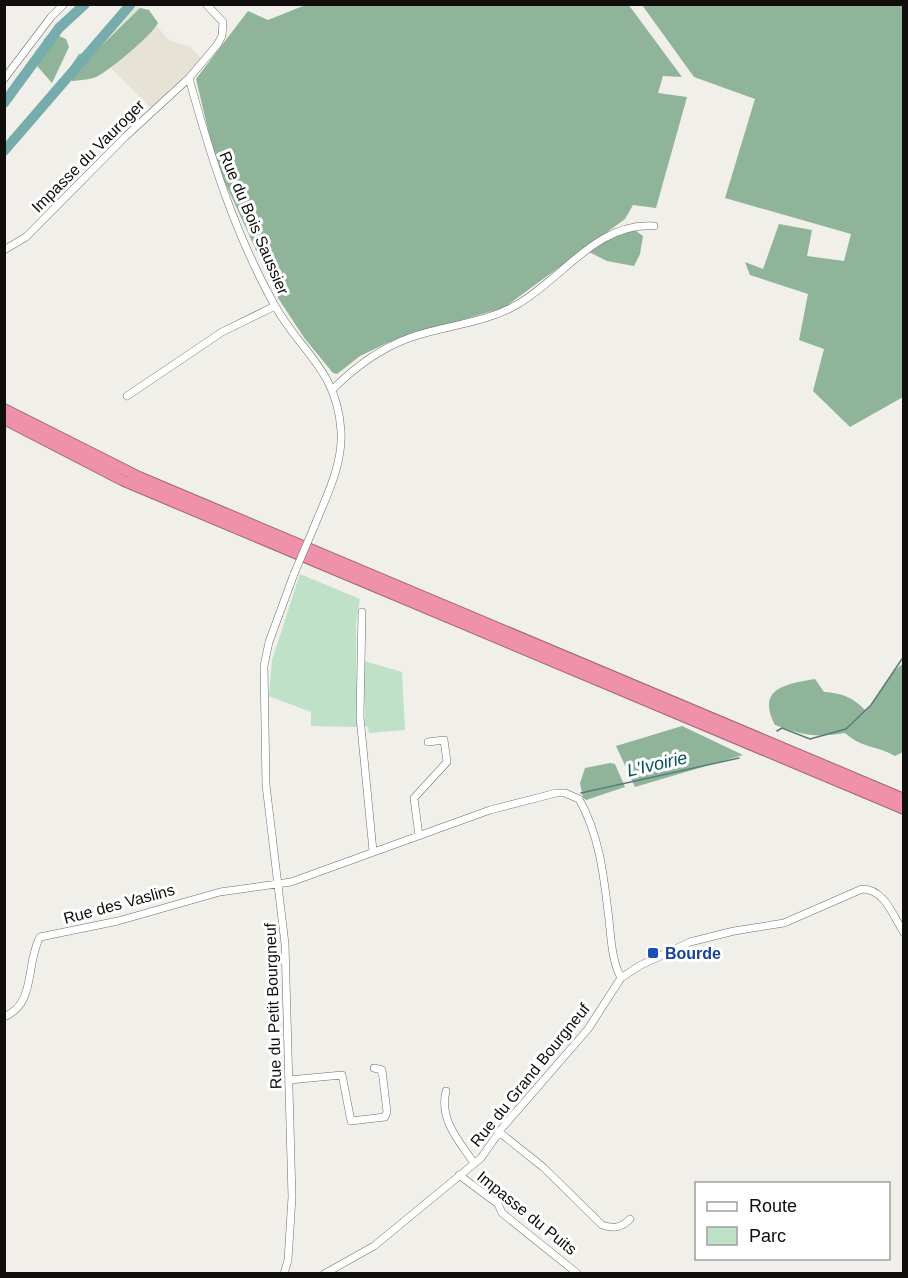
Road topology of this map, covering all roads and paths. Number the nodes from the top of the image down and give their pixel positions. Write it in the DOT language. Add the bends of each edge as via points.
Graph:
graph roads {
  1 [pos="206,4"];
  2 [pos="63,6"];
  3 [pos="189,78"];
  4 [pos="4,79"];
  5 [pos="654,226"];
  6 [pos="4,250"];
  7 [pos="275,306"];
  8 [pos="333,389"];
  9 [pos="126,396"];
  10 [pos="4,409"];
  11 [pos="4,419"];
  12 [pos="294,574"];
  13 [pos="362,612"];
  14 [pos="428,742"];
  15 [pos="903,799"];
  16 [pos="903,809"];
  17 [pos="419,836"];
  18 [pos="373,851"];
  19 [pos="279,885"];
  20 [pos="903,933"];
  21 [pos="621,978"];
  22 [pos="4,1017"];
  23 [pos="374,1068"];
  24 [pos="289,1080"];
  25 [pos="446,1091"];
  26 [pos="499,1132"];
  27 [pos="474,1163"];
  28 [pos="459,1175"];
  29 [pos="630,1219"];
  30 [pos="284,1274"];
  31 [pos="324,1274"];
  32 [pos="578,1274"];
  1 -- 3 [label="street" via="224,28 217,45"];
  2 -- 4 [label="street"];
  3 -- 6 [label="street, Impasse du Vauroger" via="50,215"];
  3 -- 7 [label="street, Rue du Bois Saussier" via="213,165"];
  5 -- 8 [label="street" via="622,228 502,313 391,345 354,369"];
  7 -- 8 [label="street, Rue du Bois Saussier" via="322,368"];
  7 -- 9 [label="street" via="222,332"];
  8 -- 12 [label="street, Rue du Bois Saussier, bridge" via="341,431 340,457"];
  10 -- 15 [label="highway" via="139,477"];
  11 -- 16 [label="highway" via="135,486"];
  12 -- 19 [label="street, Rue du Petit Bourgneuf" via="264,666 266,785"];
  13 -- 18 [label="street" via="360,717"];
  14 -- 17 [label="street" via="444,740 447,762 414,798"];
  17 -- 18 [label="street"];
  17 -- 21 [label="street" via="537,797 565,793 579,799 600,854 613,953"];
  18 -- 19 [label="street"];
  19 -- 22 [label="street, Rue des Vaslins" via="220,892 118,921 40,937 26,996 19,1010"];
  19 -- 24 [label="street, Rue du Petit Bourgneuf"];
  20 -- 21 [label="street, Rue du Grand Bourgneuf" via="882,896 868,889 860,890 784,923 734,931 675,948"];
  21 -- 26 [label="street, Rue du Grand Bourgneuf" via="588,1029"];
  23 -- 24 [label="street" via="382,1070 385,1117 351,1120 342,1075"];
  24 -- 30 [label="street, Rue du Petit Bourgneuf" via="292,1197"];
  25 -- 27 [label="street" via="443,1103 447,1124"];
  26 -- 27 [label="street, Rue du Grand Bourgneuf"];
  26 -- 29 [label="street" via="543,1167 602,1225 622,1226"];
  27 -- 28 [label="street, Rue du Grand Bourgneuf"];
  28 -- 31 [label="street, Rue du Grand Bourgneuf" via="374,1246"];
  28 -- 32 [label="street, Impasse du Puits"];
}
